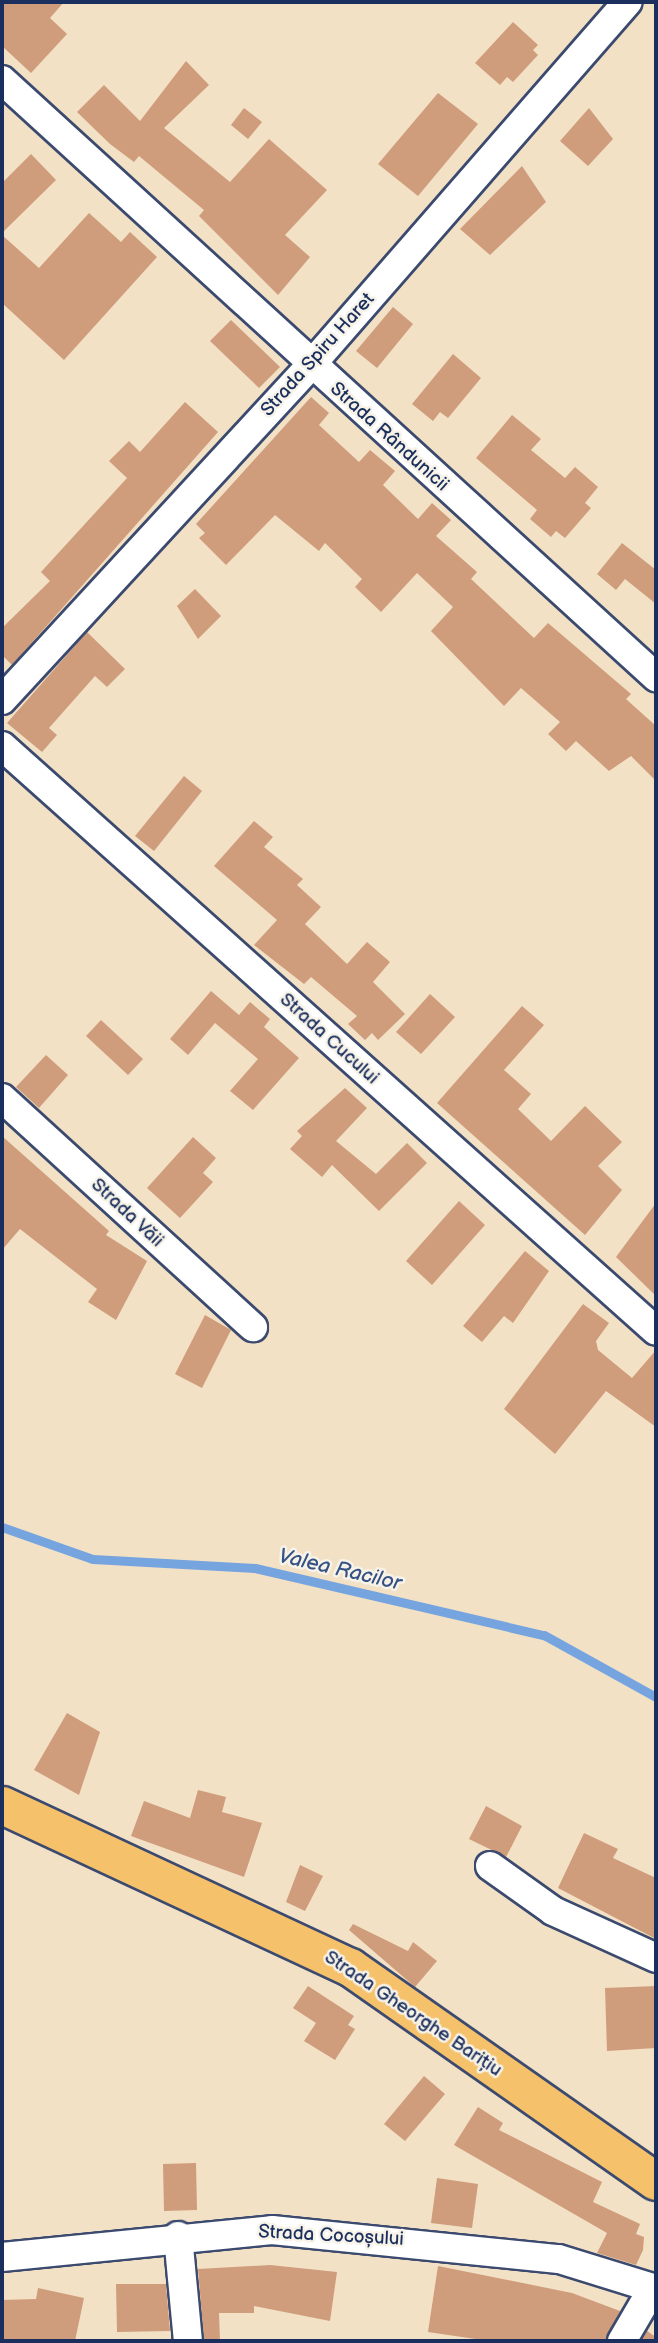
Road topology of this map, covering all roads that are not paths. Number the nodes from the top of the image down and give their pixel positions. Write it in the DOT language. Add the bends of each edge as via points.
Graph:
graph roads {
  1 [pos="627,2"];
  2 [pos="2,80"];
  3 [pos="310,366"];
  4 [pos="656,677"];
  5 [pos="2,700"];
  6 [pos="2,746"];
  7 [pos="2,1098"];
  8 [pos="253,1327"];
  9 [pos="656,1331"];
  10 [pos="2,1805"];
  11 [pos="490,1866"];
  12 [pos="656,1958"];
  13 [pos="656,2181"];
  14 [pos="178,2236"];
  15 [pos="2,2257"];
  16 [pos="655,2288"];
  17 [pos="188,2341"];
  18 [pos="622,2341"];
  1 -- 3 [label="street, Strada Spiru Haret"];
  2 -- 3 [label="street, Strada Rândunicii"];
  3 -- 4 [label="street, Strada Rândunicii"];
  3 -- 5 [label="street, Strada Spiru Haret"];
  6 -- 9 [label="street, Strada Cucului"];
  7 -- 8 [label="street, Strada Văii"];
  10 -- 13 [label="main road, Strada Gheorghe Barițiu" via="351,1967"];
  11 -- 12 [label="street" via="553,1911"];
  14 -- 15 [label="street, Strada Cocoșului"];
  14 -- 16 [label="street, Strada Cocoșului" via="272,2230 461,2245 559,2259"];
  14 -- 17 [label="street"];
  16 -- 18 [label="street"];
}
